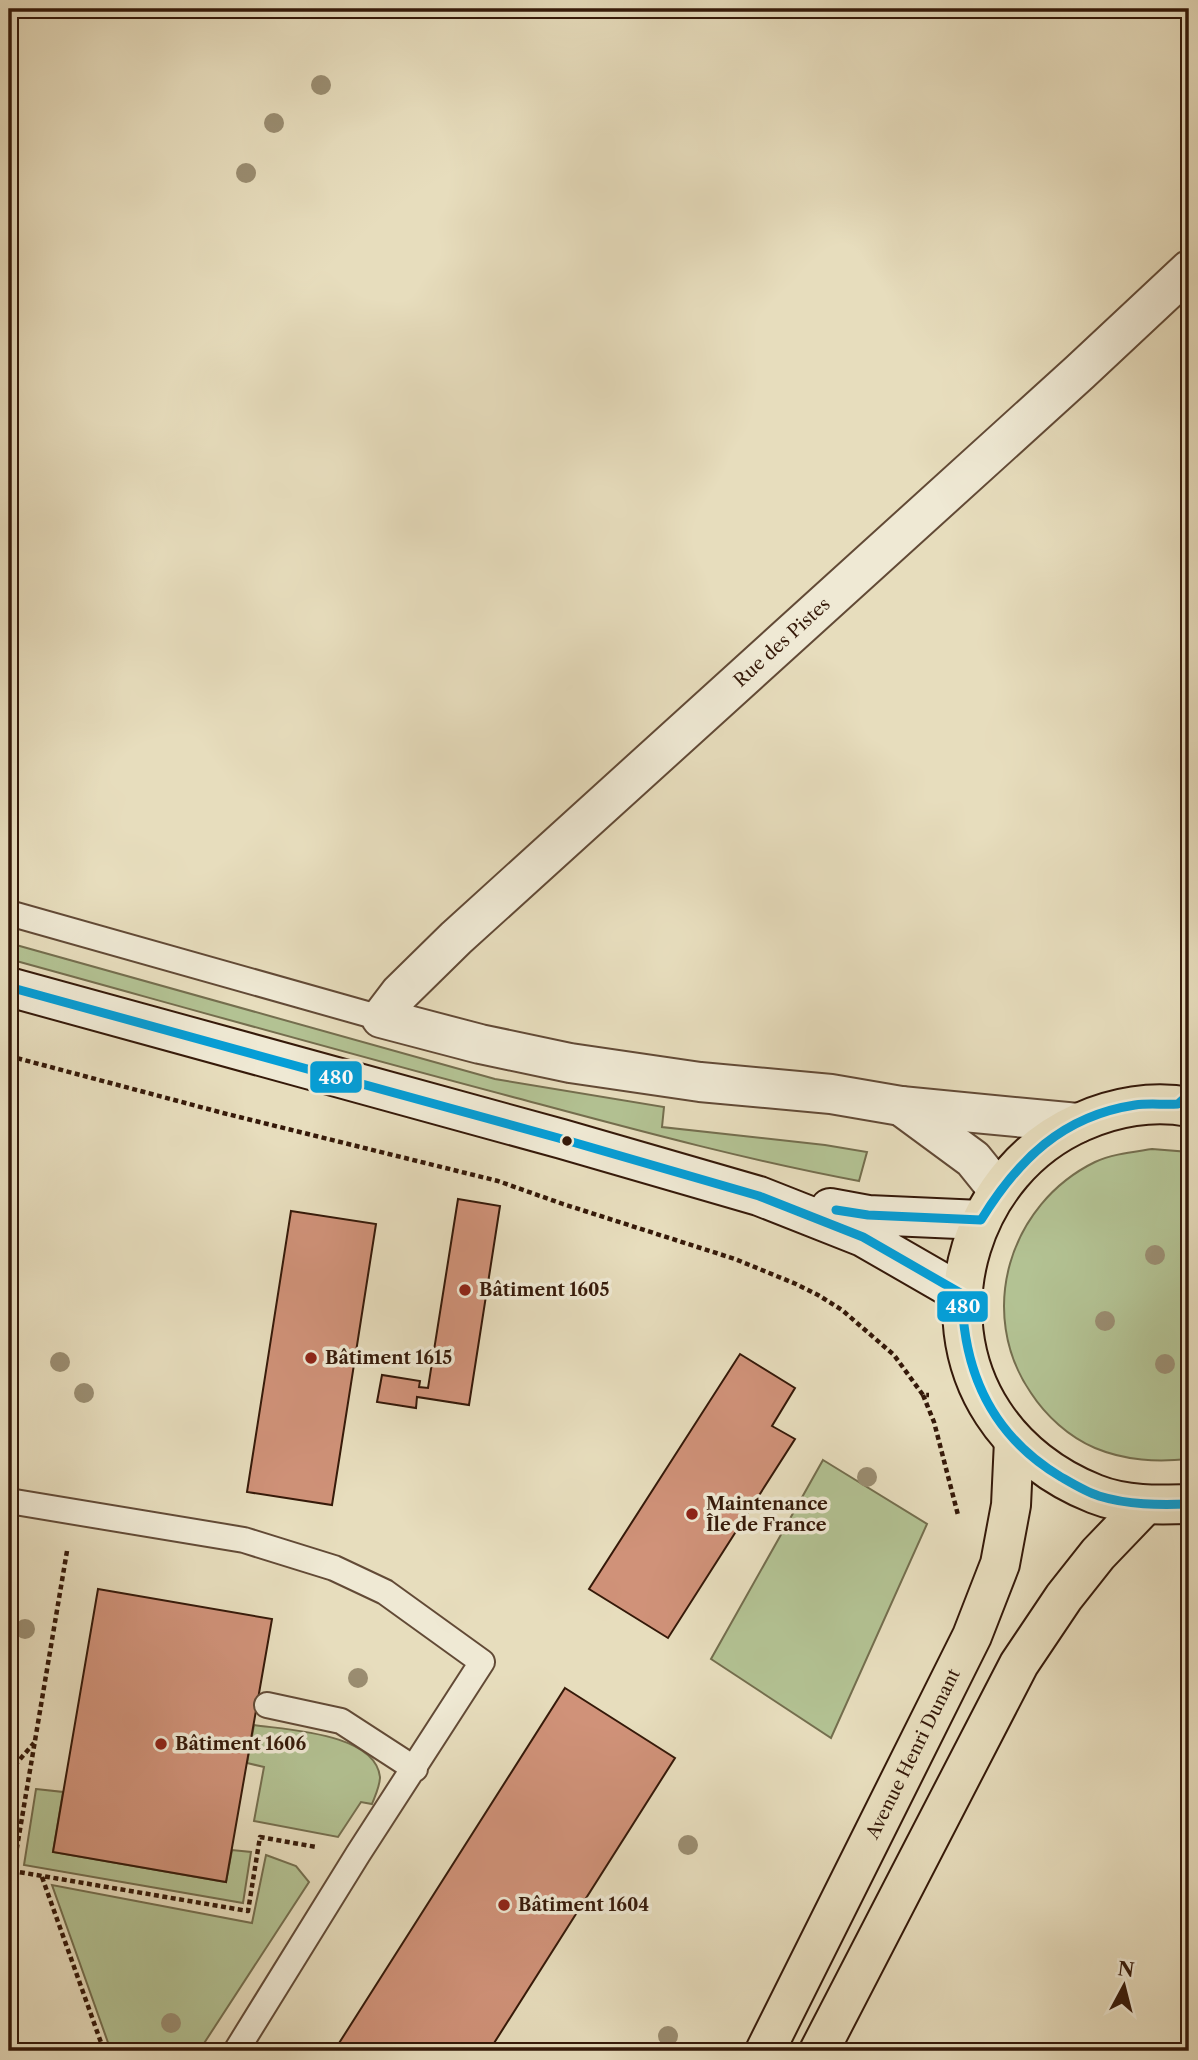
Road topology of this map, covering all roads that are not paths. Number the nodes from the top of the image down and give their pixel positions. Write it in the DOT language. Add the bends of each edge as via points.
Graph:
graph roads {
  1 [pos="1189,271"];
  2 [pos="9,913"];
  3 [pos="9,987"];
  4 [pos="381,1018"];
  5 [pos="1185,1102"];
  6 [pos="901,1106"];
  7 [pos="1078,1123"];
  8 [pos="759,1196"];
  9 [pos="989,1205"];
  10 [pos="962,1294"];
  11 [pos="1014,1441"];
  12 [pos="9,1501"];
  13 [pos="1189,1504"];
  14 [pos="1145,1506"];
  15 [pos="267,1705"];
  16 [pos="415,1769"];
  17 [pos="236,2051"];
  18 [pos="765,2051"];
  19 [pos="819,2051"];
  1 -- 4 [label="street, Rue des Pistes" via="456,938"];
  2 -- 4 [label="lane"];
  3 -- 8 [label="street"];
  4 -- 6 [label="street" via="570,1063"];
  5 -- 7 [label="main road" via="1136,1105"];
  6 -- 7 [label="street"];
  6 -- 9 [label="street" via="973,1159"];
  7 -- 9 [label="main road" via="1025,1157"];
  8 -- 9 [label="street" via="868,1215"];
  8 -- 10 [label="street" via="863,1237"];
  9 -- 10 [label="main road" via="965,1265"];
  10 -- 11 [label="main road" via="965,1342 976,1379 992,1412"];
  11 -- 14 [label="main road" via="1052,1473 1097,1495"];
  11 -- 18 [label="main road, Avenue Henri Dunant" via="1011,1504 1000,1564 972,1636"];
  12 -- 16 [label="lane" via="244,1540 334,1567 385,1592 482,1662"];
  13 -- 14 [label="main road"];
  14 -- 19 [label="main road" via="1098,1554 1019,1664"];
  15 -- 16 [label="lane" via="341,1721"];
  16 -- 17 [label="lane"];
}
